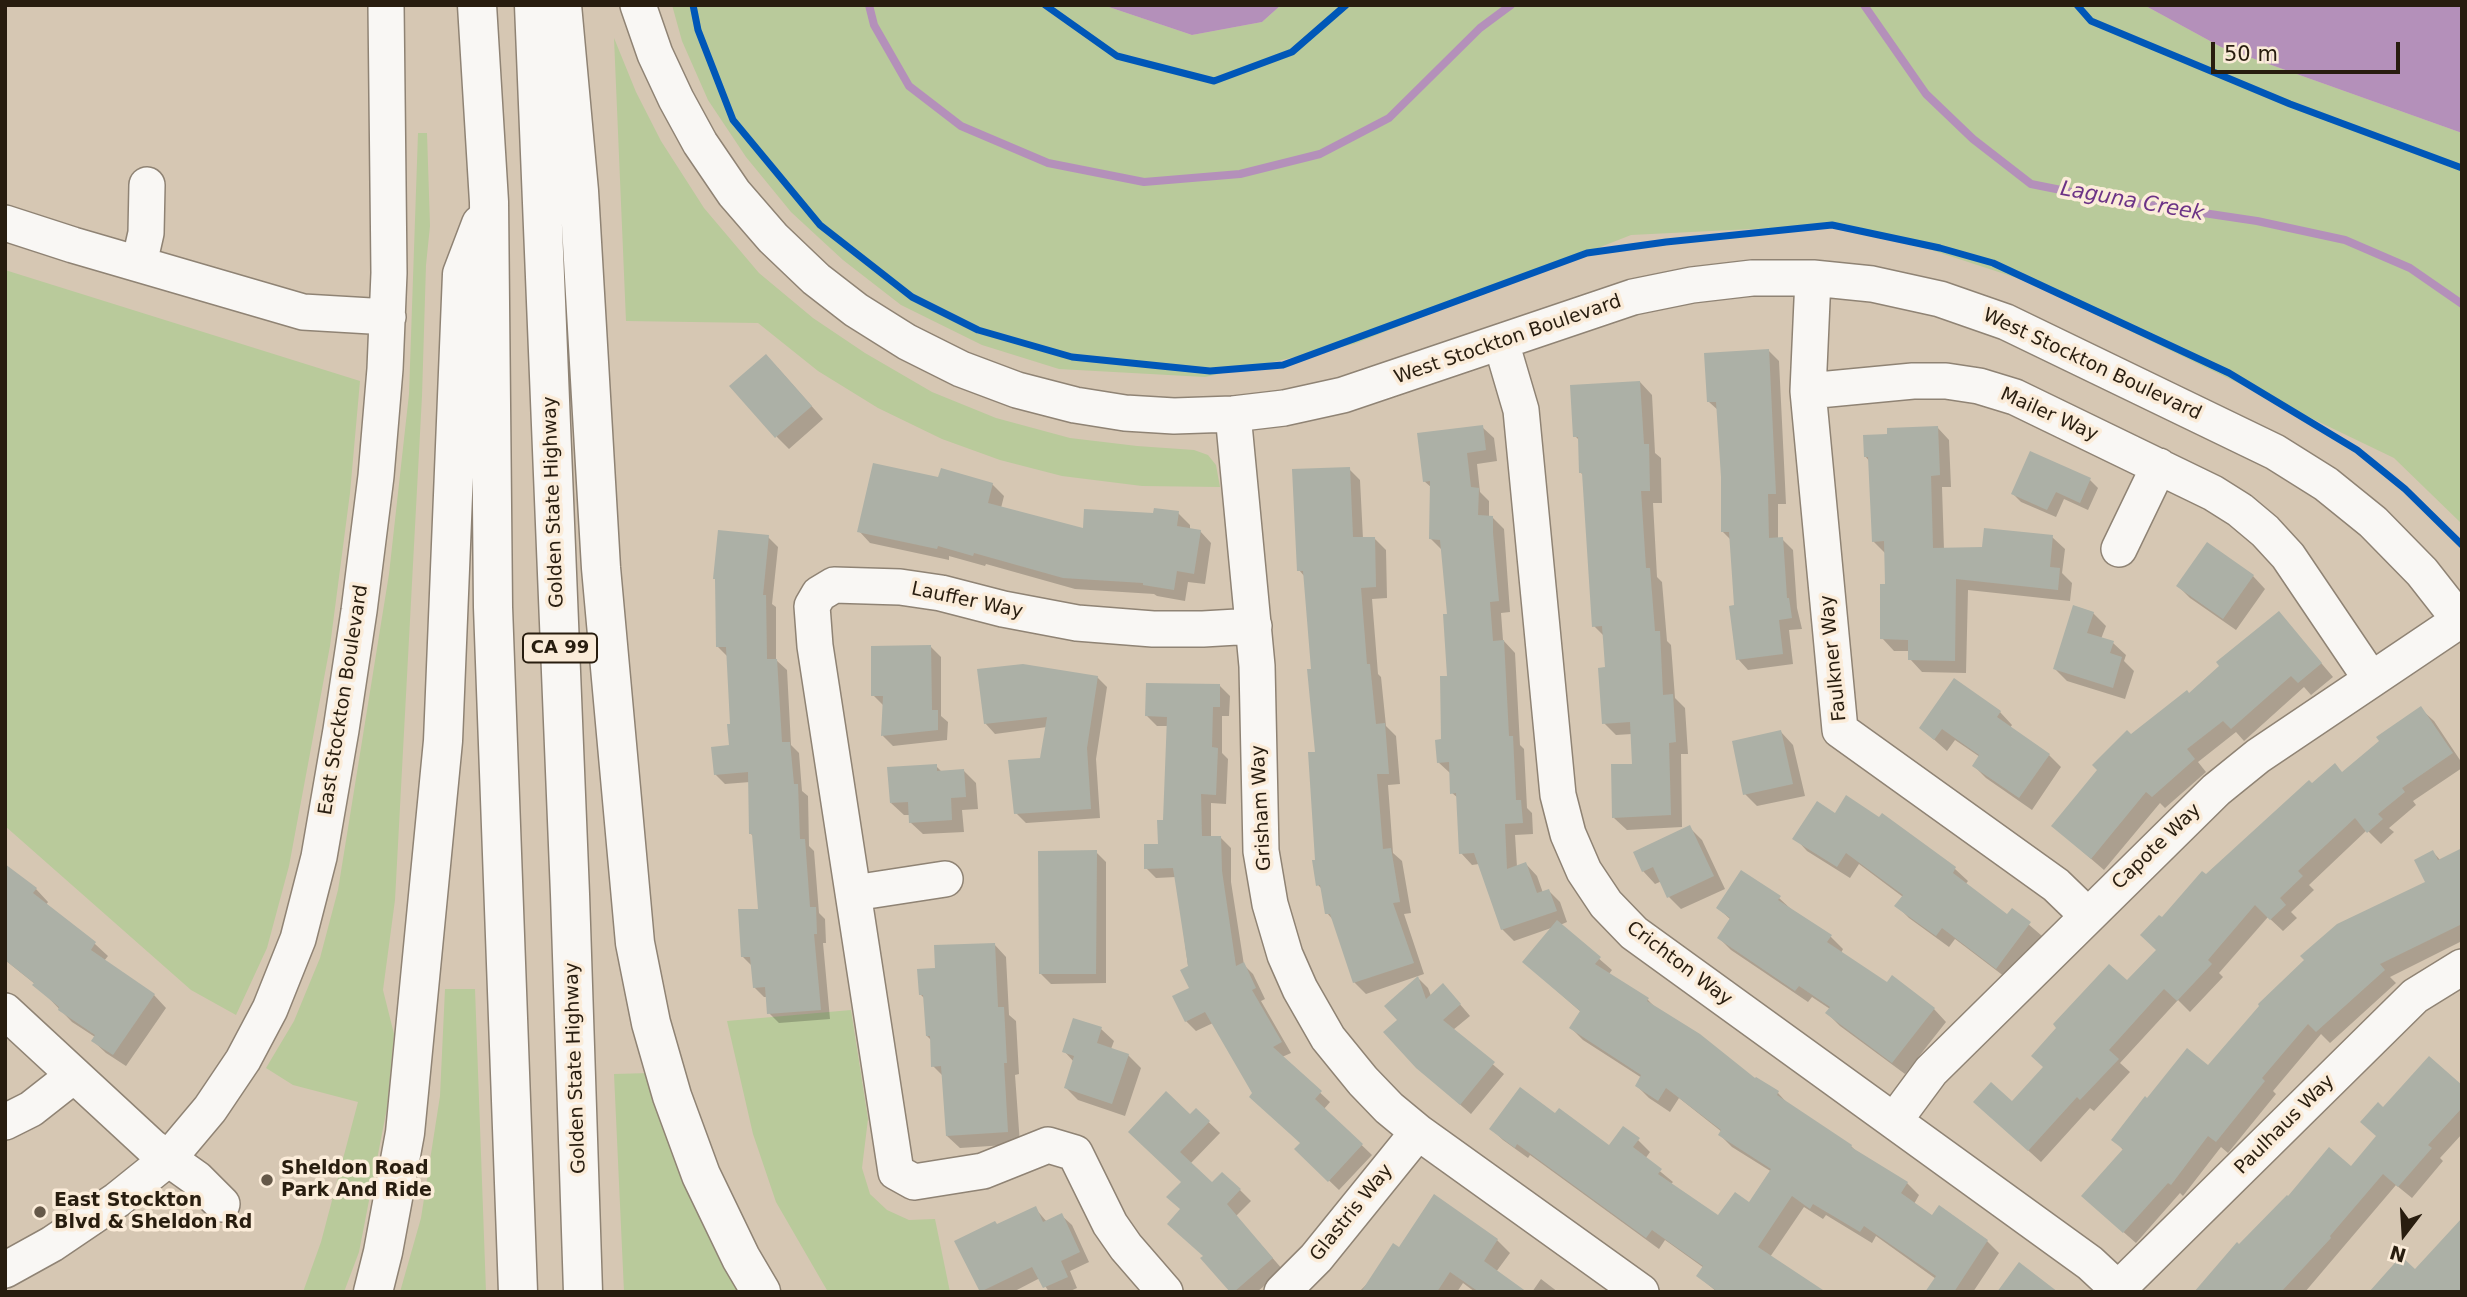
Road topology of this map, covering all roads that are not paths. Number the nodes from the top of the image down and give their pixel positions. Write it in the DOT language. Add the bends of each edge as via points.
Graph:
graph roads {
  1 [pos="386,5"];
  2 [pos="477,5"];
  3 [pos="534,5"];
  4 [pos="562,5"];
  5 [pos="638,5"];
  6 [pos="148,185"];
  7 [pos="489,202"];
  8 [pos="5,223"];
  9 [pos="139,264"];
  10 [pos="1813,278"];
  11 [pos="388,317"];
  12 [pos="1501,342"];
  13 [pos="1808,391"];
  14 [pos="1233,414"];
  15 [pos="2159,466"];
  16 [pos="2119,549"];
  17 [pos="2461,621"];
  18 [pos="1254,626"];
  19 [pos="2371,679"];
  20 [pos="944,879"];
  21 [pos="854,893"];
  22 [pos="2087,915"];
  23 [pos="2462,967"];
  24 [pos="5,1011"];
  25 [pos="74,1076"];
  26 [pos="1894,1121"];
  27 [pos="5,1122"];
  28 [pos="1418,1132"];
  29 [pos="168,1159"];
  30 [pos="222,1204"];
  31 [pos="5,1269"];
  32 [pos="2116,1290"];
  33 [pos="373,1292"];
  34 [pos="518,1292"];
  35 [pos="583,1292"];
  36 [pos="761,1292"];
  37 [pos="1165,1292"];
  38 [pos="1282,1292"];
  39 [pos="1641,1292"];
  1 -- 11 [label="street, East Stockton Boulevard"];
  2 -- 7 [label="highway, CA 99"];
  3 -- 35 [label="highway, Golden State Highway / CA 99"];
  4 -- 36 [label="highway" via="579,191 601,568 635,943 672,1096 701,1175"];
  5 -- 14 [label="street, West Stockton Boulevard" via="676,99 734,193 773,238 856,310 906,342 1017,390 1125,413"];
  6 -- 9 [label="street"];
  7 -- 33 [label="highway" via="462,274 443,741 405,1133"];
  7 -- 34 [label="highway, CA 99" via="494,607"];
  8 -- 9 [label="street"];
  9 -- 11 [label="street" via="303,312"];
  10 -- 12 [label="street, West Stockton Boulevard" via="1752,278 1633,297"];
  10 -- 13 [label="street, Faulkner Way"];
  10 -- 17 [label="street, West Stockton Boulevard" via="1872,284 1940,299 2006,322 2275,452 2373,522"];
  11 -- 29 [label="street, East Stockton Boulevard" via="376,476 359,611 322,844 307,907 288,965 257,1034 210,1108"];
  12 -- 14 [label="street, West Stockton Boulevard" via="1343,395"];
  12 -- 26 [label="street, Crichton Way" via="1521,410 1558,795 1584,871 1606,904 1634,933"];
  13 -- 15 [label="street, Mailer Way" via="1913,381 1979,386 2015,397"];
  13 -- 22 [label="street, Faulkner Way" via="1840,730 2056,885"];
  14 -- 18 [label="street, Grisham Way"];
  15 -- 16 [label="street"];
  15 -- 19 [label="street, Mailer Way" via="2222,498 2265,531 2288,556"];
  17 -- 19 [label="street, Capote Way"];
  18 -- 21 [label="street, Lauffer Way" via="1153,629 1077,623 900,587 834,585 819,594 812,606 815,646"];
  18 -- 28 [label="street, Grisham Way" via="1261,851 1285,955 1328,1038 1363,1081"];
  19 -- 22 [label="street, Capote Way" via="2216,790"];
  20 -- 21 [label="street"];
  21 -- 37 [label="street, Lauffer Way" via="896,1172 914,1182 982,1171 1048,1144 1074,1153 1110,1224"];
  22 -- 26 [label="street, Capote Way" via="1931,1071"];
  23 -- 32 [label="street, Paulhaus Way" via="2415,996"];
  24 -- 25 [label="street"];
  25 -- 27 [label="street" via="31,1109"];
  25 -- 29 [label="street"];
  26 -- 32 [label="street, Crichton Way" via="2090,1263"];
  28 -- 38 [label="street, Glastris Way" via="1316,1258"];
  28 -- 39 [label="street, Grisham Way"];
  29 -- 30 [label="street"];
  29 -- 31 [label="street, East Stockton Boulevard" via="52,1244"];
}
